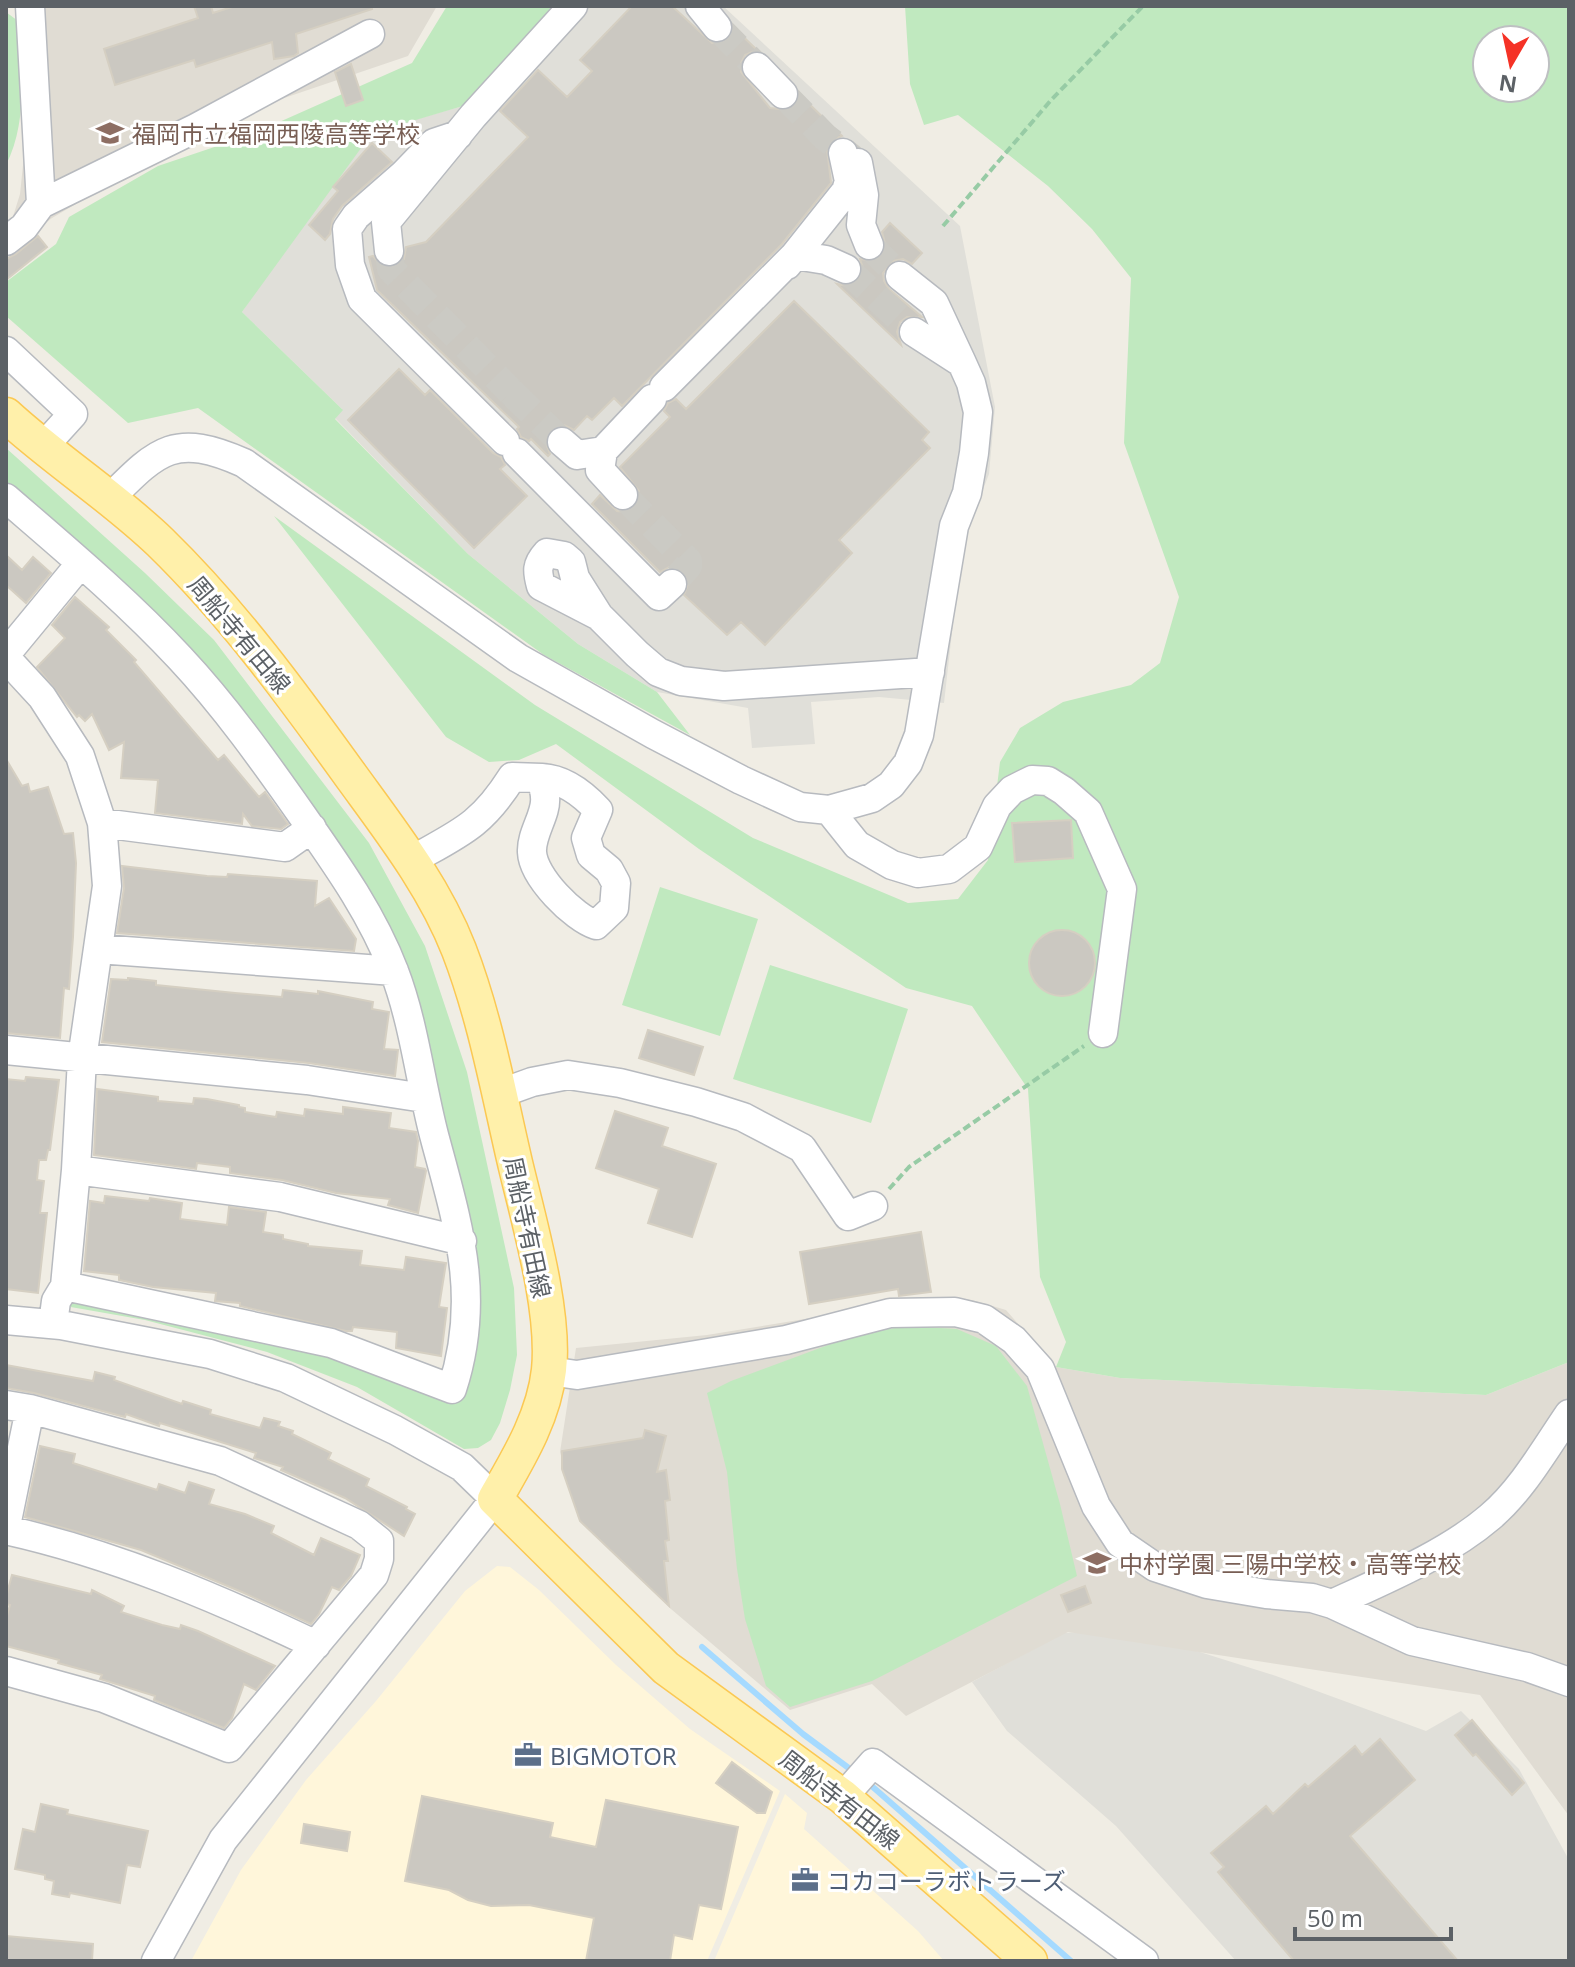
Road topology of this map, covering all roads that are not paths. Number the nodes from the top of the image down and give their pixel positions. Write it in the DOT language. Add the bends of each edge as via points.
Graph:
graph roads {
  1 [pos="30,6"];
  2 [pos="573,6"];
  3 [pos="370,34"];
  4 [pos="757,67"];
  5 [pos="783,94"];
  6 [pos="458,135"];
  7 [pos="41,204"];
  8 [pos="6,241"];
  9 [pos="869,245"];
  10 [pos="389,251"];
  11 [pos="787,266"];
  12 [pos="846,269"];
  13 [pos="900,276"];
  14 [pos="914,332"];
  15 [pos="6,351"];
  16 [pos="962,363"];
  17 [pos="6,415"];
  18 [pos="562,442"];
  19 [pos="43,447"];
  20 [pos="603,451"];
  21 [pos="623,495"];
  22 [pos="6,498"];
  23 [pos="109,499"];
  24 [pos="81,563"];
  25 [pos="672,584"];
  26 [pos="599,616"];
  27 [pos="6,656"];
  28 [pos="930,672"];
  29 [pos="542,778"];
  30 [pos="829,810"];
  31 [pos="102,823"];
  32 [pos="312,828"];
  33 [pos="412,860"];
  34 [pos="98,949"];
  35 [pos="394,971"];
  36 [pos="1103,1033"];
  37 [pos="6,1050"];
  38 [pos="82,1059"];
  39 [pos="499,1094"];
  40 [pos="424,1098"];
  41 [pos="76,1170"];
  42 [pos="873,1206"];
  43 [pos="462,1241"];
  44 [pos="65,1286"];
  45 [pos="6,1320"];
  46 [pos="53,1324"];
  47 [pos="549,1371"];
  48 [pos="18,1407"];
  49 [pos="1569,1414"];
  50 [pos="495,1499"];
  51 [pos="6,1528"];
  52 [pos="1332,1604"];
  53 [pos="316,1645"];
  54 [pos="6,1671"];
  55 [pos="1569,1682"];
  56 [pos="843,1797"];
  57 [pos="156,1961"];
  58 [pos="1030,1961"];
  59 [pos="1144,1961"];
  1 -- 7 [label="street"];
  2 -- 6 [label="street"];
  3 -- 7 [label="street"];
  4 -- 5 [label="street"];
  6 -- 10 [label="street" via="386,222"];
  6 -- 25 [label="street" via="434,143 347,229 355,286 362,299 502,431 659,596"];
  7 -- 8 [label="street"];
  9 -- 11 [label="street" via="861,225 864,195 851,158 846,191"];
  11 -- 12 [label="street" via="795,255"];
  11 -- 20 [label="street"];
  13 -- 16 [label="street" via="934,303"];
  14 -- 16 [label="street"];
  15 -- 19 [label="street" via="73,414"];
  16 -- 28 [label="street" via="978,412 974,453 954,526"];
  17 -- 19 [label="main road, 周船寺有田線"];
  18 -- 20 [label="street" via="577,455"];
  19 -- 23 [label="main road, 周船寺有田線"];
  20 -- 21 [label="street" via="600,470"];
  22 -- 24 [label="street"];
  23 -- 30 [label="street" via="148,461 169,449 200,449 234,459 518,658 741,780 800,807"];
  23 -- 33 [label="main road, 周船寺有田線" via="160,541 254,646"];
  24 -- 27 [label="street"];
  24 -- 32 [label="street" via="180,658 256,749"];
  26 -- 28 [label="street" via="658,672 681,681 724,686"];
  27 -- 31 [label="street" via="64,727 80,756"];
  28 -- 30 [label="street" via="919,735 908,763 872,798"];
  29 -- 29 [label="street" via="546,798 532,853 538,871 583,921 596,925 614,908 616,883 591,855 586,838 598,810 583,794"];
  29 -- 33 [label="street" via="512,777 469,829"];
  30 -- 36 [label="street" via="857,845 918,873 949,869 978,847 997,806 1012,790 1032,780 1048,781 1064,791 1088,812 1122,889"];
  31 -- 32 [label="street" via="285,847"];
  31 -- 34 [label="street" via="107,886"];
  32 -- 35 [label="street" via="363,903"];
  33 -- 39 [label="main road, 周船寺有田線" via="458,947"];
  34 -- 35 [label="street"];
  34 -- 38 [label="street"];
  35 -- 40 [label="street"];
  37 -- 38 [label="street"];
  38 -- 40 [label="street" via="307,1080"];
  38 -- 41 [label="street"];
  39 -- 42 [label="street" via="568,1075 696,1102 743,1117 802,1148 848,1216"];
  39 -- 47 [label="main road, 周船寺有田線" via="534,1244 547,1319"];
  40 -- 43 [label="street"];
  41 -- 43 [label="street" via="280,1197"];
  41 -- 44 [label="street"];
  43 -- 44 [label="street" via="468,1312 463,1357 452,1389 331,1343"];
  44 -- 46 [label="street" via="56,1301"];
  45 -- 46 [label="street"];
  46 -- 50 [label="street" via="210,1354 286,1378 462,1467"];
  47 -- 50 [label="main road, 周船寺有田線" via="526,1446"];
  47 -- 52 [label="street" via="577,1375 786,1340 890,1313 955,1312 984,1319 1014,1340 1040,1369 1096,1506 1120,1543 1155,1567 1207,1584"];
  48 -- 51 [label="street"];
  48 -- 53 [label="street" via="220,1461 359,1525 379,1541 374,1575"];
  49 -- 52 [label="street" via="1490,1518 1391,1577"];
  50 -- 56 [label="main road, 周船寺有田線" via="666,1668"];
  50 -- 57 [label="street" via="223,1840"];
  51 -- 53 [label="street" via="138,1568"];
  52 -- 55 [label="street" via="1412,1641"];
  53 -- 54 [label="street" via="229,1748 104,1698"];
  56 -- 58 [label="main road, 周船寺有田線"];
  56 -- 59 [label="street" via="873,1763"];
}
